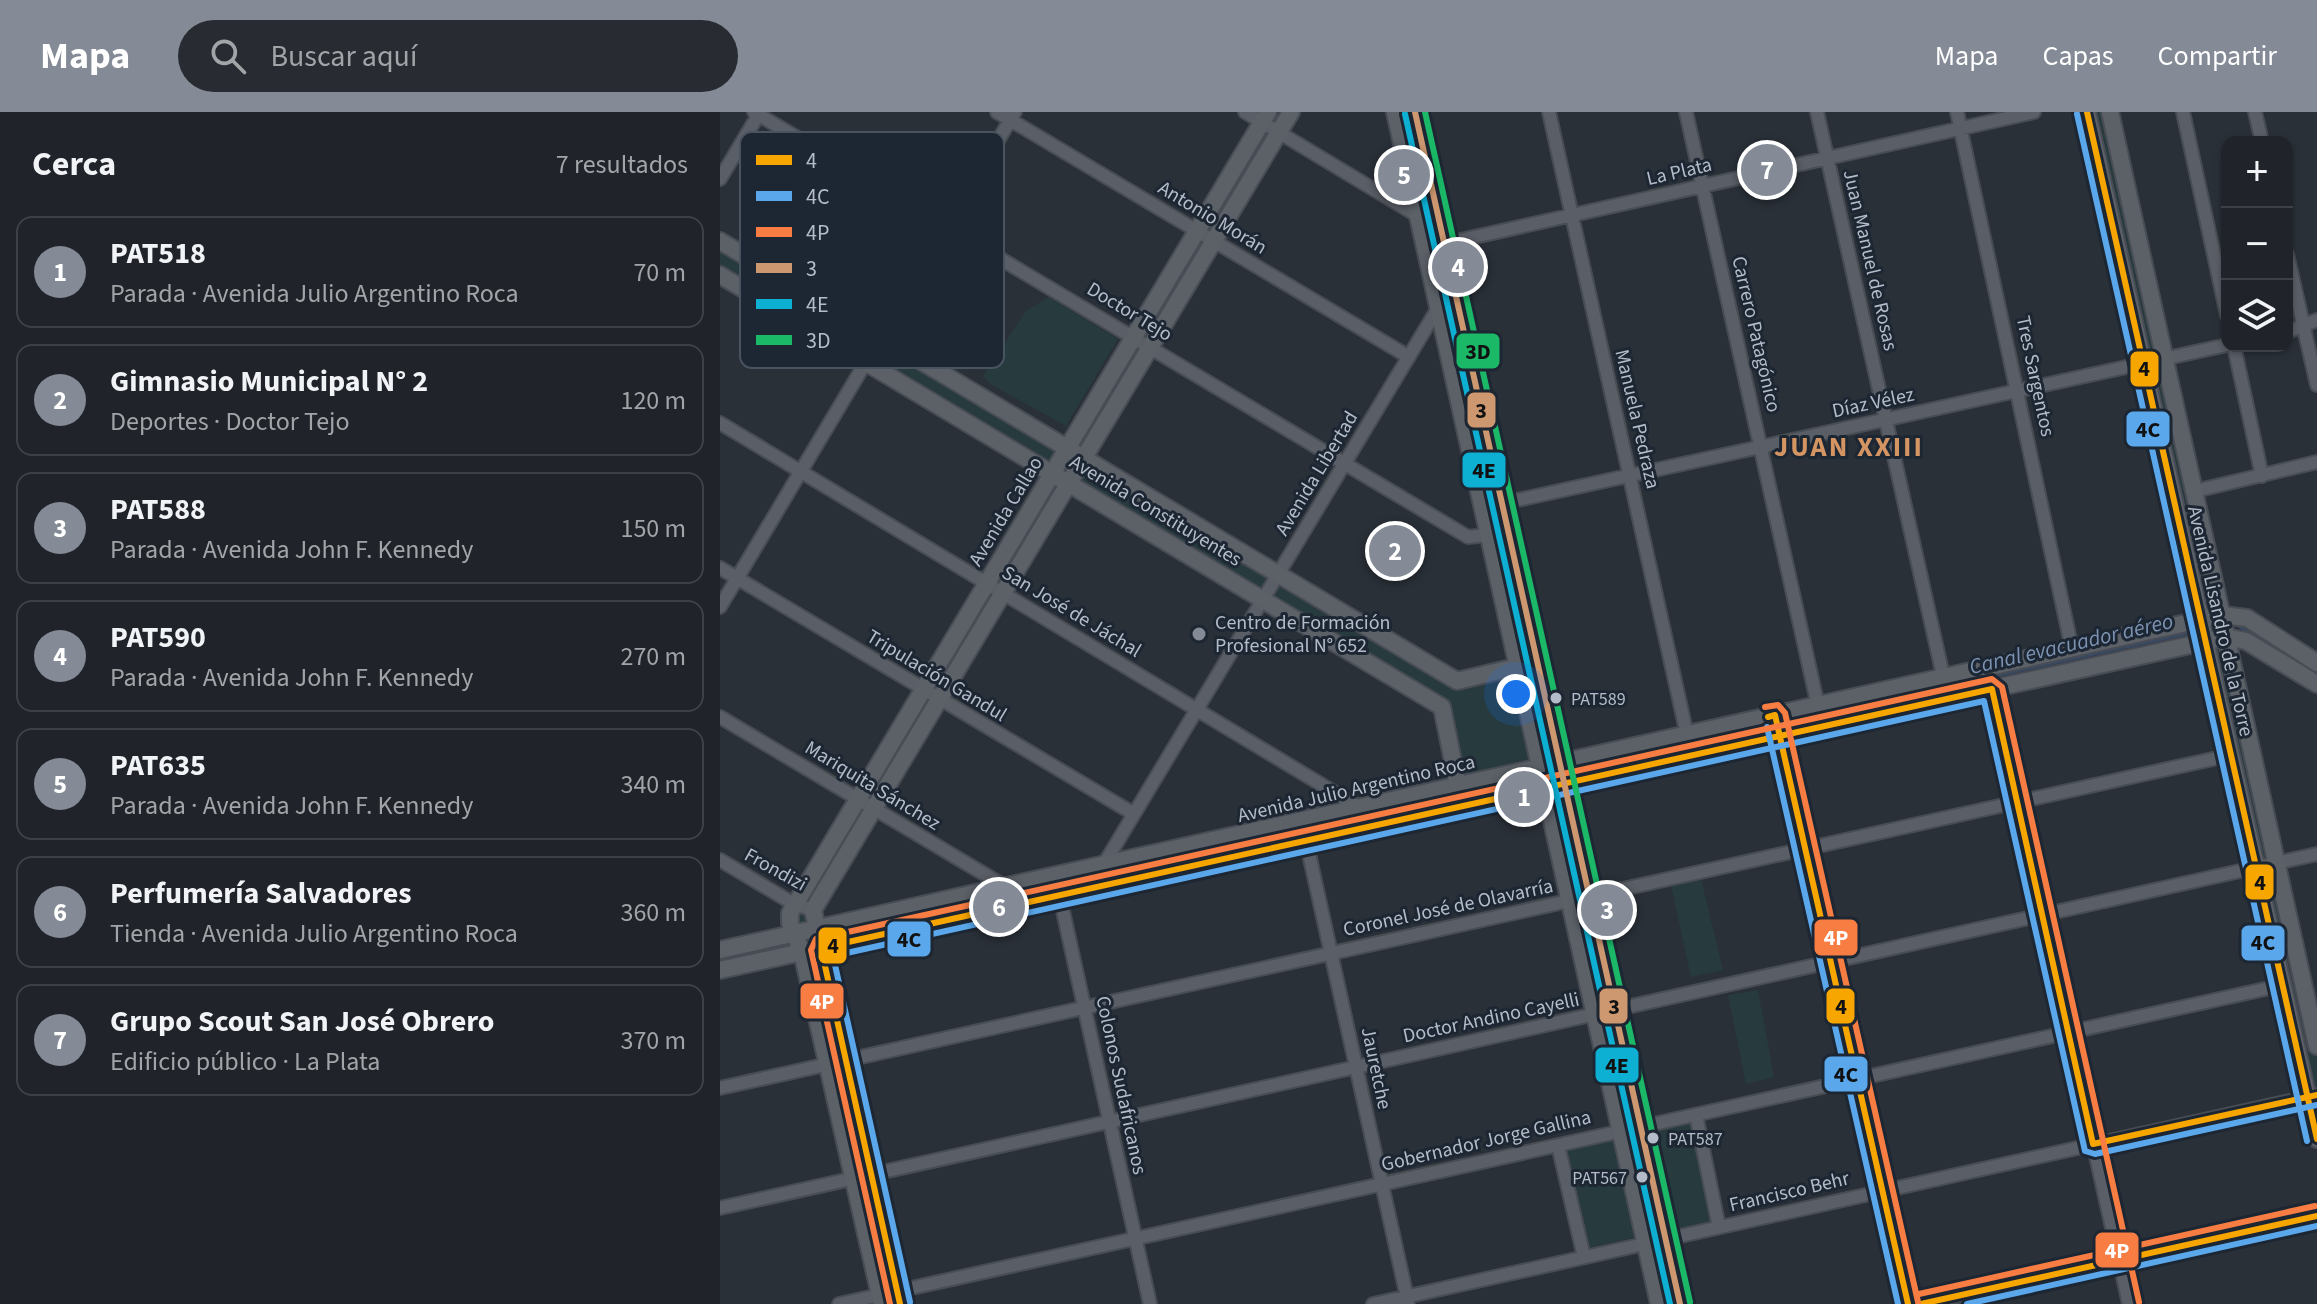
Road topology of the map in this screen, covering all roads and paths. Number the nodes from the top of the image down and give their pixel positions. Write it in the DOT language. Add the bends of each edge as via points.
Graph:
graph roads {
  1 [pos="997,112"];
  2 [pos="1245,112"];
  3 [pos="1291,112"];
  4 [pos="1395,112"];
  5 [pos="1415,112"];
  6 [pos="1549,112"];
  7 [pos="1686,112"];
  8 [pos="1817,112"];
  9 [pos="1957,112"];
  10 [pos="2034,112"];
  11 [pos="2087,112"];
  12 [pos="2110,112"];
  13 [pos="2183,112"];
  14 [pos="2255,112"];
  15 [pos="758,113"];
  16 [pos="1013,116"];
  17 [pos="1265,117"];
  18 [pos="1961,129"];
  19 [pos="747,132"];
  20 [pos="789,132"];
  21 [pos="1279,132"];
  22 [pos="2261,136"];
  23 [pos="740,144"];
  24 [pos="1828,158"];
  25 [pos="720,179"];
  26 [pos="1703,186"];
  27 [pos="1418,216"];
  28 [pos="1572,216"];
  29 [pos="1197,231"];
  30 [pos="720,241"];
  31 [pos="1213,241"];
  32 [pos="1444,244"];
  33 [pos="1425,248"];
  34 [pos="740,253"];
  35 [pos="1004,261"];
  36 [pos="720,275"];
  37 [pos="2293,280"];
  38 [pos="740,287"];
  39 [pos="2221,287"];
  40 [pos="1438,308"];
  41 [pos="2317,320"];
  42 [pos="2304,328"];
  43 [pos="2293,331"];
  44 [pos="1133,336"];
  45 [pos="1150,346"];
  46 [pos="2221,346"];
  47 [pos="2235,352"];
  48 [pos="1409,357"];
  49 [pos="2165,358"];
  50 [pos="2143,363"];
  51 [pos="862,368"];
  52 [pos="878,368"];
  53 [pos="931,368"];
  54 [pos="2317,385"];
  55 [pos="2019,390"];
  56 [pos="1886,419"];
  57 [pos="720,423"];
  58 [pos="1761,446"];
  59 [pos="1066,448"];
  60 [pos="1083,457"];
  61 [pos="2317,462"];
  62 [pos="1345,464"];
  63 [pos="801,471"];
  64 [pos="1052,471"];
  65 [pos="1630,475"];
  66 [pos="2262,476"];
  67 [pos="1069,481"];
  68 [pos="2195,491"];
  69 [pos="1503,503"];
  70 [pos="1481,508"];
  71 [pos="1487,535"];
  72 [pos="720,568"];
  73 [pos="1279,573"];
  74 [pos="737,578"];
  75 [pos="985,583"];
  76 [pos="1002,593"];
  77 [pos="1264,599"];
  78 [pos="720,607"];
  79 [pos="2222,615"];
  80 [pos="2201,620"];
  81 [pos="1509,634"];
  82 [pos="2226,637"];
  83 [pos="2206,641"];
  84 [pos="2072,649"];
  85 [pos="2317,663"];
  86 [pos="1516,667"];
  87 [pos="1476,677"];
  88 [pos="1944,677"];
  89 [pos="1457,681"];
  90 [pos="1541,682"];
  91 [pos="2317,684"];
  92 [pos="1992,689"];
  93 [pos="921,690"];
  94 [pos="1948,698"];
  95 [pos="938,700"];
  96 [pos="1818,706"];
  97 [pos="1442,707"];
  98 [pos="1197,710"];
  99 [pos="1775,715"];
  100 [pos="720,717"];
  101 [pos="1687,735"];
  102 [pos="1779,735"];
  103 [pos="2231,755"];
  104 [pos="1561,763"];
  105 [pos="1541,767"];
  106 [pos="1566,783"];
  107 [pos="1458,786"];
  108 [pos="1545,787"];
  109 [pos="2017,802"];
  110 [pos="865,805"];
  111 [pos="1462,806"];
  112 [pos="1362,809"];
  113 [pos="1134,814"];
  114 [pos="1306,840"];
  115 [pos="1805,849"];
  116 [pos="2317,854"];
  117 [pos="720,860"];
  118 [pos="2276,863"];
  119 [pos="1104,864"];
  120 [pos="2256,867"];
  121 [pos="1055,875"];
  122 [pos="1006,887"];
  123 [pos="1060,895"];
  124 [pos="1591,896"];
  125 [pos="1571,901"];
  126 [pos="794,904"];
  127 [pos="813,910"];
  128 [pos="2042,915"];
  129 [pos="816,928"];
  130 [pos="795,933"];
  131 [pos="821,948"];
  132 [pos="720,950"];
  133 [pos="802,952"];
  134 [pos="1331,953"];
  135 [pos="1830,962"];
  136 [pos="720,970"];
  137 [pos="2283,985"];
  138 [pos="1085,1008"];
  139 [pos="1614,1010"];
  140 [pos="1595,1014"];
  141 [pos="2068,1032"];
  142 [pos="2317,1046"];
  143 [pos="846,1060"];
  144 [pos="828,1064"];
  145 [pos="1356,1067"];
  146 [pos="1857,1079"];
  147 [pos="720,1088"];
  148 [pos="2312,1096"];
  149 [pos="1696,1115"];
  150 [pos="1110,1122"];
  151 [pos="1630,1129"];
  152 [pos="2317,1139"];
  153 [pos="2093,1144"];
  154 [pos="1558,1145"];
  155 [pos="872,1175"];
  156 [pos="854,1179"];
  157 [pos="1382,1184"];
  158 [pos="1882,1191"];
  159 [pos="720,1208"];
  160 [pos="2317,1216"];
  161 [pos="1719,1227"];
  162 [pos="1136,1238"];
  163 [pos="1664,1239"];
  164 [pos="1646,1243"];
  165 [pos="1584,1257"];
  166 [pos="2119,1260"];
  167 [pos="889,1299"];
  168 [pos="1408,1300"];
  169 [pos="839,1304"];
  170 [pos="1150,1304"];
  171 [pos="1373,1304"];
  172 [pos="1659,1304"];
  173 [pos="1680,1304"];
  174 [pos="1908,1304"];
  175 [pos="1921,1304"];
  176 [pos="2129,1304"];
  1 -- 16 [label="street, Antonio Morán"];
  2 -- 17 [label="street"];
  3 -- 21 [label="main road, Avenida Callao"];
  4 -- 27 [label="main road"];
  5 -- 32 [label="main road"];
  6 -- 28 [label="street, Manuela Pedraza"];
  7 -- 26 [label="street, Carrero Patagónico"];
  8 -- 24 [label="street, Juan Manuel de Rosas"];
  9 -- 18 [label="street, Tres Sargentos"];
  10 -- 18 [label="street, La Plata"];
  11 -- 50 [label="main road, Avenida Lisandro de la Torre"];
  12 -- 49 [label="main road, Avenida Lisandro de la Torre"];
  13 -- 39 [label="street"];
  14 -- 22 [label="street"];
  15 -- 19 [label="street"];
  15 -- 20 [label="street, Doctor Tejo"];
  16 -- 29 [label="street, Antonio Morán"];
  17 -- 21 [label="street"];
  17 -- 29 [label="main road, Avenida Callao"];
  18 -- 24 [label="street, La Plata"];
  18 -- 55 [label="street, Tres Sargentos"];
  21 -- 27 [label="street"];
  21 -- 31 [label="main road, Avenida Callao"];
  23 -- 25 [label="street"];
  24 -- 26 [label="street, La Plata"];
  24 -- 56 [label="street, Juan Manuel de Rosas"];
  26 -- 28 [label="street, La Plata"];
  26 -- 58 [label="street, Carrero Patagónico"];
  27 -- 33 [label="main road"];
  28 -- 32 [label="street, La Plata"];
  28 -- 65 [label="street, Manuela Pedraza"];
  29 -- 31 [label="street, Antonio Morán"];
  29 -- 44 [label="main road, Avenida Callao"];
  30 -- 34 [label="main road, Avenida Constituyentes"];
  31 -- 45 [label="main road, Avenida Callao"];
  31 -- 48 [label="street, Antonio Morán"];
  32 -- 33 [label="street, La Plata"];
  32 -- 69 [label="main road"];
  33 -- 40 [label="main road"];
  35 -- 44 [label="street, Doctor Tejo"];
  36 -- 38 [label="main road, Avenida Constituyentes"];
  37 -- 42 [label="street"];
  40 -- 48 [label="street, Avenida Libertad"];
  40 -- 70 [label="main road"];
  41 -- 42 [label="street"];
  42 -- 43 [label="street"];
  42 -- 54 [label="street"];
  44 -- 45 [label="street, Doctor Tejo"];
  44 -- 59 [label="main road, Avenida Callao"];
  45 -- 60 [label="main road, Avenida Callao"];
  45 -- 62 [label="street, Doctor Tejo"];
  46 -- 49 [label="street, Díaz Vélez"];
  47 -- 66 [label="street"];
  48 -- 62 [label="street, Avenida Libertad"];
  49 -- 50 [label="street, Díaz Vélez"];
  49 -- 68 [label="main road, Avenida Lisandro de la Torre"];
  50 -- 55 [label="street, Díaz Vélez"];
  50 -- 80 [label="main road, Avenida Lisandro de la Torre"];
  51 -- 63 [label="street"];
  52 -- 64 [label="main road, Avenida Constituyentes"];
  53 -- 59 [label="main road, Avenida Constituyentes"];
  55 -- 56 [label="street, Díaz Vélez"];
  55 -- 84 [label="street, Tres Sargentos"];
  56 -- 58 [label="street, Díaz Vélez"];
  56 -- 88 [label="street, Juan Manuel de Rosas"];
  57 -- 63 [label="street, San José de Jáchal"];
  58 -- 65 [label="street, Díaz Vélez"];
  58 -- 96 [label="street, Carrero Patagónico"];
  59 -- 60 [label="main road, Avenida Constituyentes"];
  59 -- 64 [label="main road, Avenida Callao"];
  60 -- 67 [label="main road, Avenida Callao"];
  60 -- 73 [label="main road, Avenida Constituyentes"];
  61 -- 66 [label="street"];
  62 -- 71 [label="street, Doctor Tejo" via="1468,537"];
  62 -- 73 [label="street, Avenida Libertad"];
  63 -- 74 [label="street"];
  63 -- 75 [label="street, San José de Jáchal"];
  64 -- 67 [label="main road, Avenida Constituyentes"];
  64 -- 75 [label="main road, Avenida Callao"];
  65 -- 69 [label="street, Díaz Vélez"];
  65 -- 101 [label="street, Manuela Pedraza"];
  66 -- 68 [label="street"];
  67 -- 76 [label="main road, Avenida Callao"];
  67 -- 77 [label="main road, Avenida Constituyentes"];
  68 -- 79 [label="main road, Avenida Lisandro de la Torre"];
  69 -- 70 [label="street, Díaz Vélez"];
  69 -- 90 [label="main road"];
  70 -- 71 [label="main road"];
  71 -- 81 [label="main road"];
  72 -- 74 [label="street, Tripulación Gandul"];
  73 -- 77 [label="street, Avenida Libertad"];
  73 -- 89 [label="main road, Avenida Constituyentes"];
  74 -- 78 [label="street"];
  74 -- 93 [label="street, Tripulación Gandul"];
  75 -- 76 [label="street, San José de Jáchal"];
  75 -- 93 [label="main road, Avenida Callao"];
  76 -- 95 [label="main road, Avenida Callao"];
  76 -- 98 [label="street, San José de Jáchal"];
  77 -- 97 [label="main road, Avenida Constituyentes"];
  77 -- 98 [label="street, Avenida Libertad"];
  79 -- 80 [label="main road, Avenida Julio Argentino Roca"];
  79 -- 82 [label="main road, Avenida Lisandro de la Torre"];
  79 -- 85 [label="main road, Avenida Julio Argentino Roca" via="2247,618"];
  80 -- 83 [label="main road, Avenida Lisandro de la Torre"];
  80 -- 84 [label="main road, Avenida Julio Argentino Roca"];
  81 -- 86 [label="main road"];
  81 -- 87 [label="main road" via="1499,658"];
  82 -- 83 [label="main road, Avenida Julio Argentino Roca"];
  82 -- 91 [label="main road" via="2246,641"];
  82 -- 118 [label="main road, Avenida Lisandro de la Torre"];
  83 -- 92 [label="main road, Avenida Julio Argentino Roca"];
  83 -- 103 [label="main road, Avenida Lisandro de la Torre"];
  84 -- 88 [label="main road, Avenida Julio Argentino Roca"];
  86 -- 87 [label="main road"];
  86 -- 90 [label="main road"];
  86 -- 105 [label="main road"];
  87 -- 89 [label="main road"];
  88 -- 94 [label="street, Juan Manuel de Rosas"];
  88 -- 96 [label="main road, Avenida Julio Argentino Roca"];
  89 -- 97 [label="main road"];
  90 -- 104 [label="main road"];
  92 -- 94 [label="main road, Avenida Julio Argentino Roca"];
  92 -- 109 [label="street"];
  93 -- 95 [label="street, Tripulación Gandul"];
  93 -- 110 [label="main road, Avenida Callao"];
  94 -- 102 [label="main road, Avenida Julio Argentino Roca"];
  95 -- 110 [label="main road, Avenida Callao"];
  95 -- 113 [label="street, Tripulación Gandul"];
  96 -- 99 [label="main road, Avenida Julio Argentino Roca"];
  97 -- 107 [label="main road"];
  98 -- 112 [label="street, San José de Jáchal"];
  98 -- 113 [label="street, Avenida Libertad"];
  99 -- 101 [label="main road, Avenida Julio Argentino Roca"];
  99 -- 102 [label="street"];
  100 -- 110 [label="street, Mariquita Sánchez"];
  101 -- 104 [label="main road, Avenida Julio Argentino Roca"];
  102 -- 106 [label="main road, Avenida Julio Argentino Roca"];
  102 -- 115 [label="street"];
  103 -- 109 [label="street, Coronel José de Olavarría"];
  103 -- 120 [label="main road, Avenida Lisandro de la Torre"];
  104 -- 105 [label="main road, Avenida Julio Argentino Roca"];
  104 -- 106 [label="main road"];
  105 -- 107 [label="main road, Avenida Julio Argentino Roca"];
  105 -- 108 [label="main road"];
  106 -- 108 [label="main road, Avenida Julio Argentino Roca"];
  106 -- 124 [label="main road"];
  107 -- 111 [label="main road"];
  107 -- 112 [label="main road, Avenida Julio Argentino Roca"];
  108 -- 111 [label="main road, Avenida Julio Argentino Roca"];
  108 -- 125 [label="main road"];
  109 -- 115 [label="street, Coronel José de Olavarría"];
  109 -- 128 [label="street"];
  110 -- 122 [label="street, Mariquita Sánchez"];
  110 -- 126 [label="main road, Avenida Callao"];
  110 -- 127 [label="main road, Avenida Callao"];
  111 -- 114 [label="main road, Avenida Julio Argentino Roca"];
  112 -- 119 [label="main road, Avenida Julio Argentino Roca"];
  113 -- 119 [label="street, Avenida Libertad"];
  114 -- 123 [label="main road, Avenida Julio Argentino Roca"];
  114 -- 134 [label="street, Jauretche"];
  115 -- 124 [label="street, Coronel José de Olavarría"];
  115 -- 135 [label="street"];
  116 -- 118 [label="street, Doctor Andino Cayelli"];
  117 -- 126 [label="street, Frondizi"];
  118 -- 120 [label="street, Doctor Andino Cayelli"];
  118 -- 142 [label="main road, Avenida Lisandro de la Torre"];
  119 -- 121 [label="main road, Avenida Julio Argentino Roca"];
  120 -- 128 [label="street, Doctor Andino Cayelli"];
  120 -- 137 [label="main road, Avenida Lisandro de la Torre"];
  121 -- 122 [label="main road, Avenida Julio Argentino Roca"];
  121 -- 123 [label="street, Colonos Sudafricanos"];
  122 -- 129 [label="main road, Avenida Julio Argentino Roca"];
  123 -- 131 [label="main road, Avenida Julio Argentino Roca"];
  123 -- 138 [label="street, Colonos Sudafricanos"];
  124 -- 125 [label="street, Coronel José de Olavarría"];
  124 -- 139 [label="main road"];
  125 -- 134 [label="street, Coronel José de Olavarría"];
  125 -- 140 [label="main road"];
  126 -- 127 [label="street, Frondizi"];
  126 -- 130 [label="main road" via="790,923"];
  127 -- 129 [label="main road"];
  128 -- 135 [label="street, Doctor Andino Cayelli"];
  128 -- 141 [label="street"];
  129 -- 130 [label="main road, Avenida Julio Argentino Roca"];
  129 -- 131 [label="main road"];
  130 -- 132 [label="main road, Avenida Julio Argentino Roca"];
  130 -- 133 [label="main road"];
  131 -- 133 [label="main road, Avenida Julio Argentino Roca"];
  131 -- 143 [label="main road"];
  133 -- 136 [label="main road, Avenida Julio Argentino Roca"];
  133 -- 144 [label="main road"];
  134 -- 138 [label="street, Coronel José de Olavarría"];
  134 -- 145 [label="street, Jauretche"];
  135 -- 139 [label="street, Doctor Andino Cayelli"];
  135 -- 146 [label="street"];
  137 -- 141 [label="street, Gobernador Jorge Gallina"];
  137 -- 148 [label="main road, Avenida Lisandro de la Torre"];
  138 -- 143 [label="street, Coronel José de Olavarría"];
  138 -- 150 [label="street, Colonos Sudafricanos"];
  139 -- 140 [label="street, Doctor Andino Cayelli"];
  139 -- 151 [label="main road"];
  140 -- 145 [label="street, Doctor Andino Cayelli"];
  140 -- 151 [label="main road"];
  141 -- 146 [label="street, Gobernador Jorge Gallina"];
  141 -- 153 [label="street"];
  143 -- 144 [label="street, Coronel José de Olavarría"];
  143 -- 155 [label="main road"];
  144 -- 147 [label="street, Coronel José de Olavarría"];
  144 -- 156 [label="main road"];
  145 -- 150 [label="street, Doctor Andino Cayelli"];
  145 -- 157 [label="street, Jauretche"];
  146 -- 149 [label="street, Gobernador Jorge Gallina"];
  146 -- 158 [label="street"];
  148 -- 152 [label="main road, Avenida Lisandro de la Torre"];
  148 -- 153 [label="street, Francisco Behr"];
  149 -- 151 [label="street, Gobernador Jorge Gallina"];
  149 -- 161 [label="street"];
  150 -- 155 [label="street, Doctor Andino Cayelli"];
  150 -- 162 [label="street, Colonos Sudafricanos"];
  151 -- 154 [label="street, Gobernador Jorge Gallina"];
  151 -- 163 [label="main road"];
  151 -- 164 [label="main road"];
  153 -- 158 [label="street, Francisco Behr"];
  153 -- 166 [label="street"];
  154 -- 157 [label="street, Gobernador Jorge Gallina"];
  154 -- 165 [label="street"];
  155 -- 156 [label="street, Doctor Andino Cayelli"];
  155 -- 167 [label="main road"];
  156 -- 159 [label="street, Doctor Andino Cayelli"];
  156 -- 167 [label="main road"];
  157 -- 162 [label="street, Gobernador Jorge Gallina"];
  157 -- 168 [label="street, Jauretche"];
  158 -- 161 [label="street, Francisco Behr"];
  158 -- 174 [label="street"];
  160 -- 166 [label="street"];
  161 -- 163 [label="street, Francisco Behr"];
  162 -- 167 [label="street, Gobernador Jorge Gallina"];
  162 -- 170 [label="street, Colonos Sudafricanos"];
  163 -- 164 [label="street, Francisco Behr"];
  163 -- 173 [label="main road"];
  164 -- 165 [label="street, Francisco Behr"];
  164 -- 172 [label="main road"];
  165 -- 168 [label="street, Francisco Behr"];
  166 -- 175 [label="street"];
  166 -- 176 [label="street"];
  167 -- 169 [label="street, Gobernador Jorge Gallina"];
  168 -- 171 [label="street, Francisco Behr"];
}
